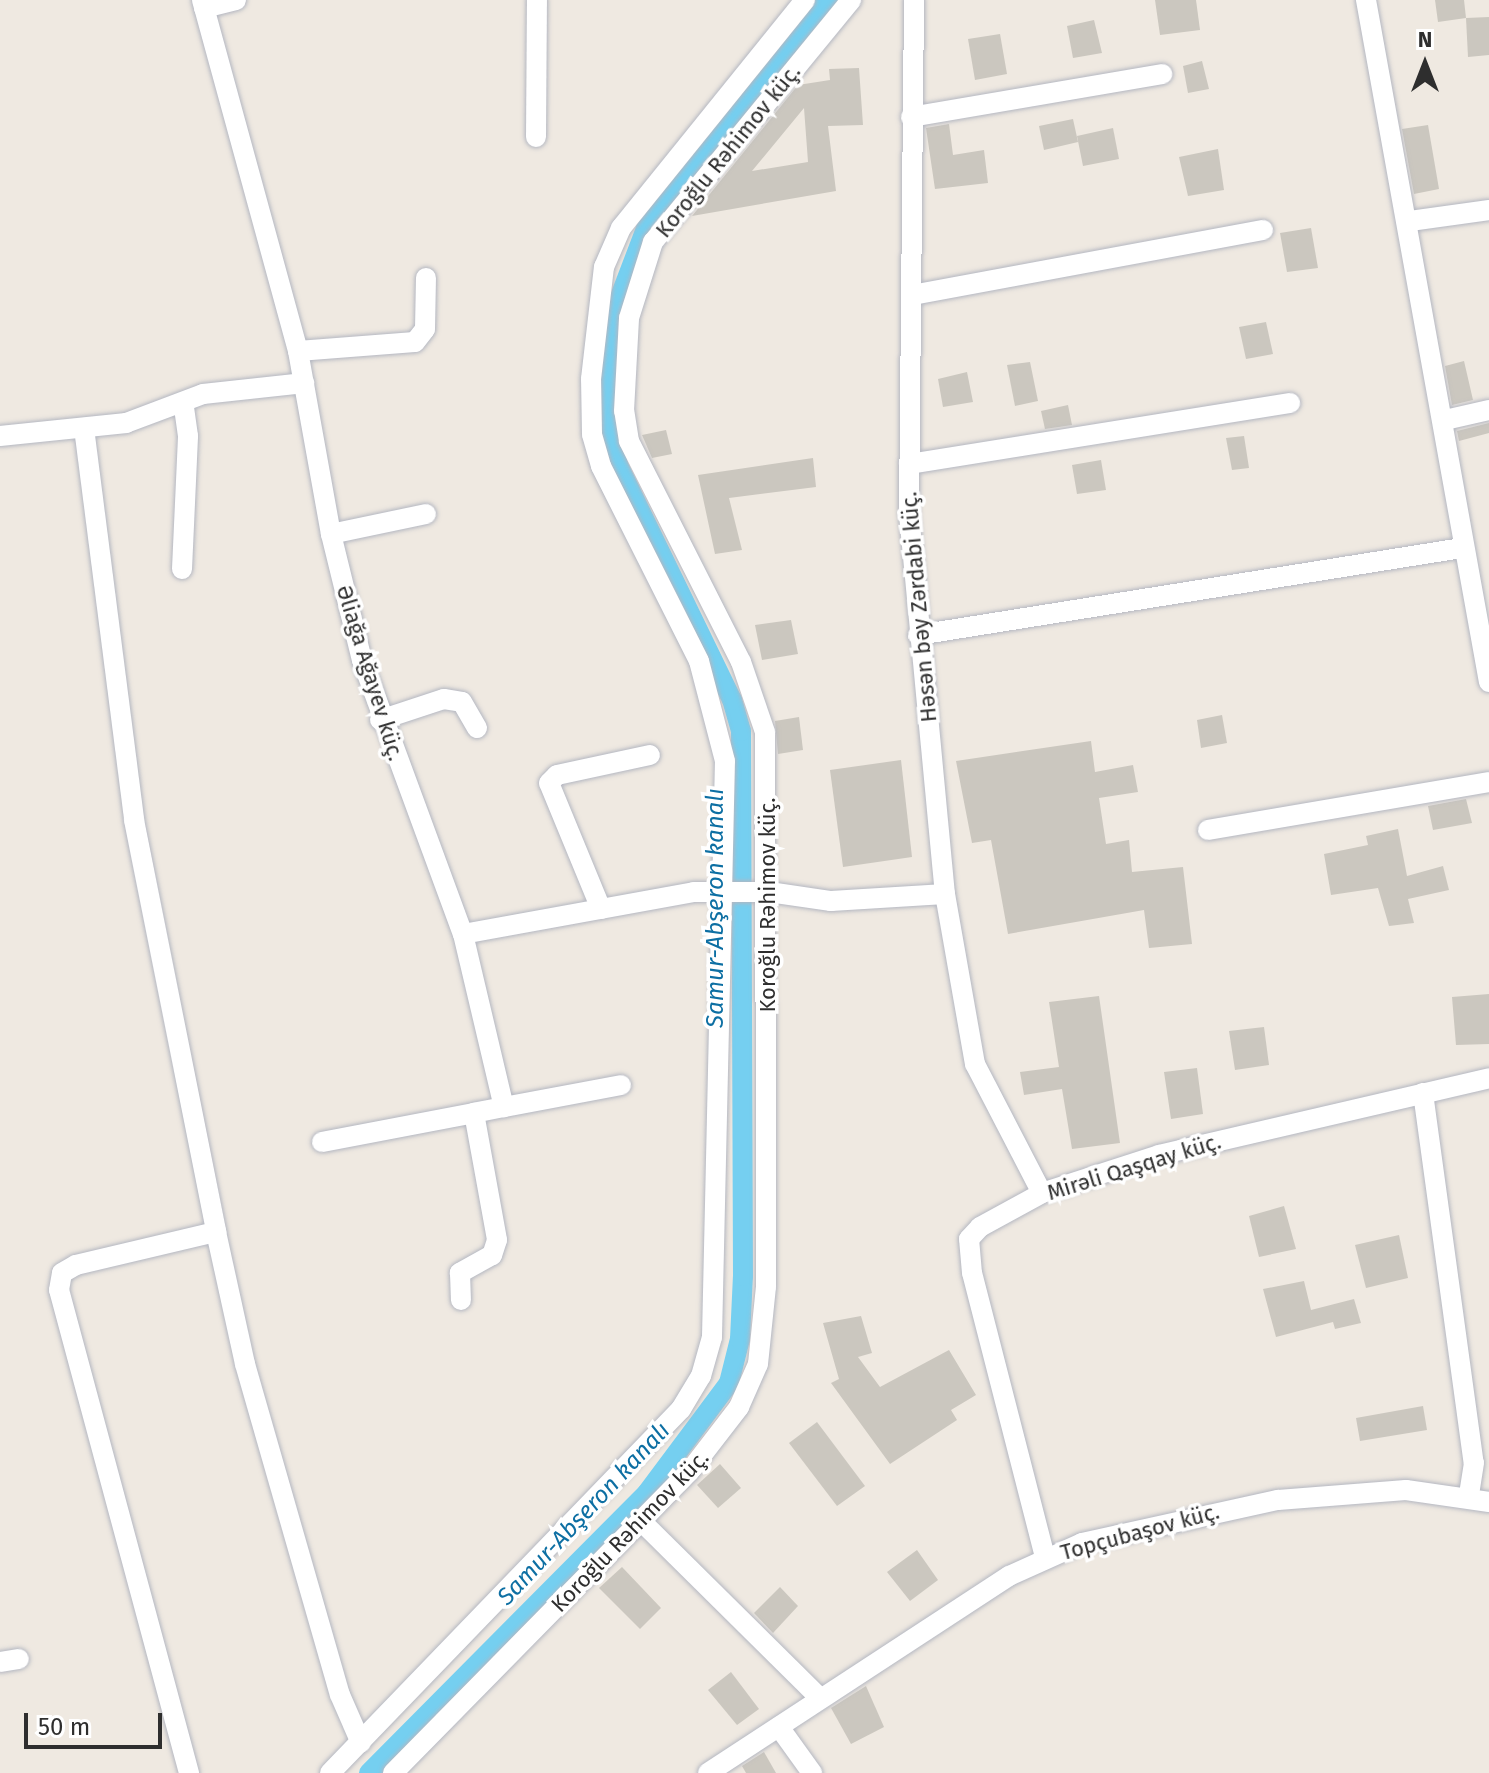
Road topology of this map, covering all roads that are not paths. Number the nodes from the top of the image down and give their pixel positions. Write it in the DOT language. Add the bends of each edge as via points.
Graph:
graph roads {
  1 [pos="236,0"];
  2 [pos="537,0"];
  3 [pos="805,0"];
  4 [pos="851,0"];
  5 [pos="914,0"];
  6 [pos="1366,0"];
  7 [pos="203,4"];
  8 [pos="1162,74"];
  9 [pos="911,117"];
  10 [pos="536,137"];
  11 [pos="1489,210"];
  12 [pos="1410,221"];
  13 [pos="1263,230"];
  14 [pos="426,278"];
  15 [pos="912,295"];
  16 [pos="298,351"];
  17 [pos="304,383"];
  18 [pos="183,402"];
  19 [pos="1290,403"];
  20 [pos="1489,410"];
  21 [pos="1445,420"];
  22 [pos="84,428"];
  23 [pos="0,436"];
  24 [pos="909,464"];
  25 [pos="426,514"];
  26 [pos="331,534"];
  27 [pos="1462,548"];
  28 [pos="182,569"];
  29 [pos="918,635"];
  30 [pos="1489,682"];
  31 [pos="380,720"];
  32 [pos="477,728"];
  33 [pos="650,755"];
  34 [pos="1489,782"];
  35 [pos="1208,830"];
  36 [pos="725,891"];
  37 [pos="769,892"];
  38 [pos="945,894"];
  39 [pos="601,909"];
  40 [pos="463,934"];
  41 [pos="1489,1078"];
  42 [pos="621,1085"];
  43 [pos="1423,1093"];
  44 [pos="504,1107"];
  45 [pos="474,1113"];
  46 [pos="322,1142"];
  47 [pos="1042,1193"];
  48 [pos="216,1232"];
  49 [pos="461,1300"];
  50 [pos="1469,1495"];
  51 [pos="1489,1502"];
  52 [pos="641,1521"];
  53 [pos="1045,1557"];
  54 [pos="819,1697"];
  55 [pos="779,1727"];
  56 [pos="361,1743"];
  57 [pos="189,1773"];
  58 [pos="330,1773"];
  59 [pos="393,1773"];
  60 [pos="708,1773"];
  61 [pos="812,1773"];
  1 -- 7 [label="street"];
  2 -- 10 [label="street"];
  3 -- 36 [label="street, Koroğlu Rəhimov küç." via="621,228 604,267 591,379 592,434 601,466 713,700 725,761"];
  4 -- 37 [label="street, Koroğlu Rəhimov küç." via="653,242 629,318 624,411 629,441 741,662 762,720"];
  5 -- 9 [label="street, Həsən bəy Zərdabi küç."];
  6 -- 12 [label="street"];
  7 -- 16 [label="street, Əliağa Ağayev küç."];
  8 -- 9 [label="street"];
  9 -- 15 [label="street, Həsən bəy Zərdabi küç."];
  11 -- 12 [label="street"];
  12 -- 21 [label="street"];
  13 -- 15 [label="street"];
  14 -- 16 [label="street" via="425,329 415,342"];
  15 -- 24 [label="street, Həsən bəy Zərdabi küç."];
  16 -- 17 [label="street, Əliağa Ağayev küç."];
  17 -- 18 [label="street" via="231,388"];
  17 -- 26 [label="street, Əliağa Ağayev küç."];
  18 -- 22 [label="street" via="155,416"];
  18 -- 28 [label="street" via="188,436"];
  19 -- 24 [label="street"];
  20 -- 21 [label="street"];
  21 -- 27 [label="street"];
  22 -- 23 [label="street"];
  22 -- 48 [label="street" via="134,820"];
  24 -- 29 [label="street, Həsən bəy Zərdabi küç."];
  25 -- 26 [label="street"];
  26 -- 31 [label="street, Əliağa Ağayev küç."];
  27 -- 29 [label="street"];
  27 -- 30 [label="street"];
  29 -- 38 [label="street, Həsən bəy Zərdabi küç."];
  31 -- 32 [label="street" via="444,699 462,702"];
  31 -- 40 [label="street, Əliağa Ağayev küç."];
  33 -- 39 [label="street" via="557,775 549,783"];
  34 -- 35 [label="street"];
  36 -- 37 [label="street"];
  36 -- 39 [label="street"];
  36 -- 56 [label="street, Koroğlu Rəhimov küç." via="718,1246 712,1337 701,1376 681,1409"];
  37 -- 38 [label="street" via="831,901"];
  37 -- 52 [label="street, Koroğlu Rəhimov küç." via="766,1287 758,1364 715,1442"];
  38 -- 47 [label="street, Həsən bəy Zərdabi küç." via="975,1064"];
  39 -- 40 [label="street"];
  40 -- 44 [label="street, Əliağa Ağayev küç."];
  41 -- 43 [label="street, Mirəli Qaşqay küç."];
  42 -- 44 [label="street"];
  43 -- 47 [label="street, Mirəli Qaşqay küç." via="1159,1155"];
  43 -- 50 [label="street" via="1474,1463"];
  44 -- 45 [label="street"];
  45 -- 46 [label="street"];
  45 -- 49 [label="street" via="497,1240 492,1255 460,1273"];
  47 -- 53 [label="street, Mirəli Qaşqay küç." via="980,1227 968,1253"];
  48 -- 56 [label="street" via="258,1410 340,1695"];
  48 -- 57 [label="street" via="76,1265 62,1273 59,1290"];
  50 -- 51 [label="street, Topçubaşov küç."];
  50 -- 53 [label="street, Topçubaşov küç." via="1406,1490 1278,1500 1121,1533"];
  52 -- 54 [label="street"];
  52 -- 59 [label="street, Koroğlu Rəhimov küç."];
  53 -- 54 [label="street, Topçubaşov küç."];
  54 -- 55 [label="street, Topçubaşov küç."];
  55 -- 60 [label="street, Topçubaşov küç."];
  55 -- 61 [label="street"];
  56 -- 58 [label="street, Koroğlu Rəhimov küç."];
}
